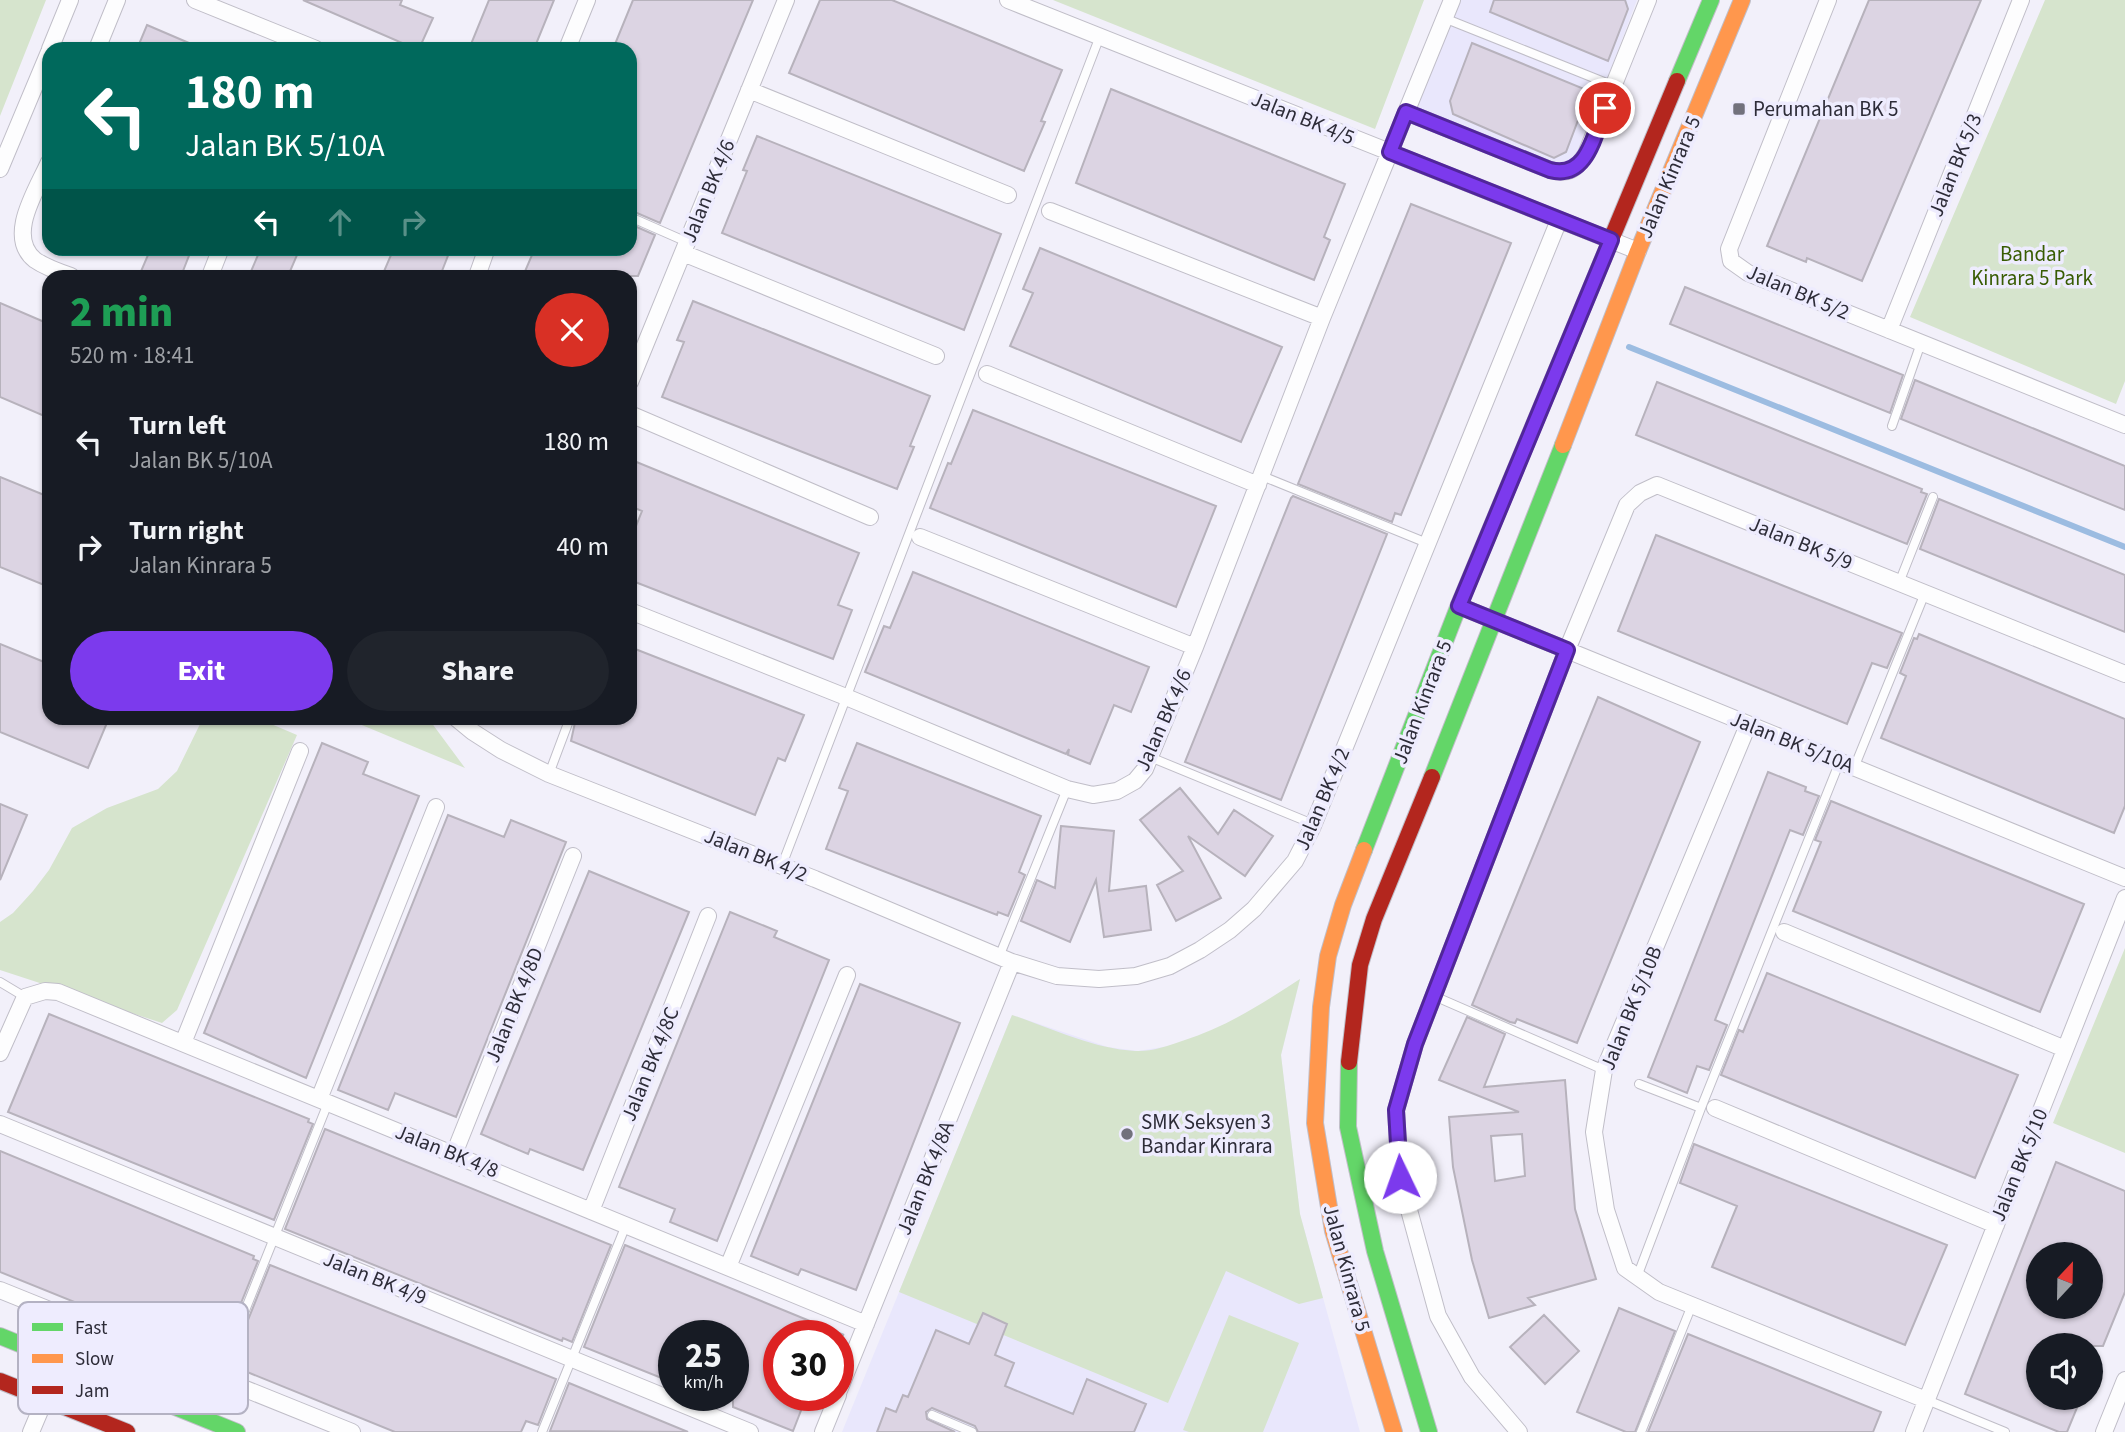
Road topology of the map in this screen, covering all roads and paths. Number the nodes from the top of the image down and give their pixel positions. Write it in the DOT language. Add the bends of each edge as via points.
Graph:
graph roads {
  1 [pos="70,0"];
  2 [pos="117,0"];
  3 [pos="195,0"];
  4 [pos="587,0"];
  5 [pos="786,0"];
  6 [pos="1008,0"];
  7 [pos="1452,0"];
  8 [pos="1648,0"];
  9 [pos="1711,0"];
  10 [pos="1742,0"];
  11 [pos="1828,0"];
  12 [pos="2017,1"];
  13 [pos="1444,18"];
  14 [pos="1100,36"];
  15 [pos="53,42"];
  16 [pos="100,42"];
  17 [pos="296,42"];
  18 [pos="570,42"];
  19 [pos="42,69"];
  20 [pos="1614,86"];
  21 [pos="749,90"];
  22 [pos="1406,112"];
  23 [pos="1390,152"];
  24 [pos="0,169"];
  25 [pos="42,179"];
  26 [pos="1008,195"];
  27 [pos="1050,211"];
  28 [pos="637,220"];
  29 [pos="1559,220"];
  30 [pos="1611,240"];
  31 [pos="685,247"];
  32 [pos="1638,251"];
  33 [pos="57,270"];
  34 [pos="1322,318"];
  35 [pos="1889,330"];
  36 [pos="1921,343"];
  37 [pos="936,356"];
  38 [pos="637,365"];
  39 [pos="987,374"];
  40 [pos="637,417"];
  41 [pos="2125,425"];
  42 [pos="1892,426"];
  43 [pos="1260,480"];
  44 [pos="1933,497"];
  45 [pos="870,517"];
  46 [pos="920,537"];
  47 [pos="1427,543"];
  48 [pos="1899,583"];
  49 [pos="1925,593"];
  50 [pos="1459,606"];
  51 [pos="637,614"];
  52 [pos="1495,620"];
  53 [pos="1195,647"];
  54 [pos="1567,650"];
  55 [pos="2125,674"];
  56 [pos="846,696"];
  57 [pos="1748,724"];
  58 [pos="464,725"];
  59 [pos="567,725"];
  60 [pos="300,751"];
  61 [pos="1150,757"];
  62 [pos="1847,764"];
  63 [pos="549,774"];
  64 [pos="1067,789"];
  65 [pos="436,807"];
  66 [pos="1313,824"];
  67 [pos="573,856"];
  68 [pos="782,865"];
  69 [pos="2125,878"];
  70 [pos="2125,898"];
  71 [pos="708,916"];
  72 [pos="1784,932"];
  73 [pos="1005,959"];
  74 [pos="847,975"];
  75 [pos="0,982"];
  76 [pos="1434,996"];
  77 [pos="25,997"];
  78 [pos="183,1043"];
  79 [pos="2065,1049"];
  80 [pos="0,1053"];
  81 [pos="1604,1070"];
  82 [pos="1639,1084"];
  83 [pos="324,1101"];
  84 [pos="1708,1108"];
  85 [pos="0,1124"];
  86 [pos="454,1154"];
  87 [pos="591,1211"];
  88 [pos="626,1225"];
  89 [pos="1996,1225"];
  90 [pos="275,1237"];
  91 [pos="727,1267"];
  92 [pos="1637,1277"];
  93 [pos="0,1290"];
  94 [pos="30,1302"];
  95 [pos="248,1304"];
  96 [pos="1692,1305"];
  97 [pos="866,1324"];
  98 [pos="0,1336"];
  99 [pos="18,1343"];
  100 [pos="854,1354"];
  101 [pos="572,1359"];
  102 [pos="2125,1380"];
  103 [pos="0,1381"];
  104 [pos="18,1388"];
  105 [pos="248,1390"];
  106 [pos="1926,1400"];
  107 [pos="831,1411"];
  108 [pos="39,1414"];
  109 [pos="82,1414"];
  110 [pos="193,1414"];
  111 [pos="932,1415"];
  112 [pos="31,1432"];
  113 [pos="127,1432"];
  114 [pos="237,1432"];
  115 [pos="352,1432"];
  116 [pos="542,1432"];
  117 [pos="750,1432"];
  118 [pos="822,1432"];
  119 [pos="972,1432"];
  120 [pos="1394,1432"];
  121 [pos="1429,1432"];
  122 [pos="1519,1432"];
  123 [pos="1641,1432"];
  124 [pos="1914,1432"];
  125 [pos="2005,1432"];
  126 [pos="2104,1432"];
  1 -- 15 [label="street"];
  2 -- 16 [label="street"];
  3 -- 17 [label="street"];
  4 -- 18 [label="street"];
  5 -- 21 [label="street, Jalan BK 4/6"];
  6 -- 14 [label="street, Jalan BK 4/5"];
  7 -- 13 [label="street, Jalan BK 4/6"];
  8 -- 20 [label="street"];
  9 -- 30 [label="main road, Jalan Kinrara 5"];
  10 -- 32 [label="main road, Jalan Kinrara 5"];
  11 -- 35 [label="street, Jalan BK 5/2" via="1728,249 1731,261 1748,273"];
  12 -- 35 [label="street, Jalan BK 5/3"];
  13 -- 20 [label="lane"];
  13 -- 22 [label="street, Jalan BK 4/6"];
  14 -- 23 [label="street, Jalan BK 4/5"];
  14 -- 56 [label="lane"];
  19 -- 24 [label="street"];
  20 -- 22 [label="street" via="1586,154 1569,172 1550,170"];
  21 -- 26 [label="street"];
  21 -- 31 [label="street, Jalan BK 4/6"];
  22 -- 23 [label="street, Jalan BK 4/6"];
  23 -- 29 [label="street, Jalan BK 4/5"];
  23 -- 34 [label="street, Jalan BK 4/6"];
  25 -- 33 [label="street" via="22,231 23,242 37,261"];
  27 -- 34 [label="street"];
  28 -- 31 [label="lane"];
  29 -- 30 [label="street, Jalan BK 4/5"];
  29 -- 47 [label="street, Jalan BK 4/2"];
  30 -- 32 [label="street, Jalan BK 4/5"];
  30 -- 50 [label="main road, Jalan Kinrara 5"];
  31 -- 37 [label="street"];
  31 -- 38 [label="street, Jalan BK 4/6"];
  32 -- 52 [label="main road, Jalan Kinrara 5"];
  34 -- 43 [label="street, Jalan BK 4/6"];
  35 -- 36 [label="street, Jalan BK 5/2"];
  36 -- 41 [label="street, Jalan BK 5/2"];
  36 -- 42 [label="lane"];
  39 -- 43 [label="street"];
  40 -- 45 [label="street"];
  43 -- 47 [label="lane"];
  43 -- 53 [label="street, Jalan BK 4/6"];
  44 -- 48 [label="lane"];
  46 -- 53 [label="street"];
  47 -- 66 [label="street, Jalan BK 4/2"];
  48 -- 49 [label="street, Jalan BK 5/9"];
  48 -- 54 [label="street, Jalan BK 5/9" via="1657,485 1627,505"];
  49 -- 55 [label="street, Jalan BK 5/9"];
  49 -- 62 [label="lane"];
  50 -- 52 [label="street, Jalan BK 5/10A"];
  50 -- 120 [label="main road, Jalan Kinrara 5" via="1343,905 1328,956 1321,1007 1315,1123 1333,1231"];
  51 -- 56 [label="street, Jalan BK 4/6"];
  52 -- 54 [label="street, Jalan BK 5/10A"];
  52 -- 121 [label="main road, Jalan Kinrara 5" via="1374,919 1360,965 1347,1078 1348,1127 1375,1251"];
  53 -- 61 [label="street, Jalan BK 4/6"];
  54 -- 57 [label="street, Jalan BK 5/10A"];
  54 -- 76 [label="street"];
  56 -- 64 [label="street, Jalan BK 4/6"];
  56 -- 68 [label="lane"];
  57 -- 62 [label="street, Jalan BK 5/10A"];
  57 -- 81 [label="street, Jalan BK 5/10B"];
  58 -- 63 [label="street, Jalan BK 4/2"];
  59 -- 63 [label="lane"];
  60 -- 78 [label="street"];
  61 -- 64 [label="street, Jalan BK 4/6" via="1135,781 1117,791 1093,795"];
  61 -- 66 [label="lane"];
  62 -- 69 [label="street, Jalan BK 5/10A"];
  62 -- 84 [label="lane"];
  63 -- 68 [label="street, Jalan BK 4/2"];
  64 -- 73 [label="lane"];
  65 -- 83 [label="street"];
  66 -- 73 [label="street, Jalan BK 4/2" via="1295,861 1254,909 1230,930 1170,966 1136,976 1098,979 1057,976"];
  67 -- 86 [label="street, Jalan BK 4/8D"];
  68 -- 73 [label="street, Jalan BK 4/2"];
  70 -- 79 [label="street, Jalan BK 5/10"];
  71 -- 87 [label="street, Jalan BK 4/8C"];
  72 -- 79 [label="street"];
  73 -- 97 [label="street, Jalan BK 4/8A"];
  74 -- 91 [label="street"];
  75 -- 77 [label="lane"];
  76 -- 81 [label="lane"];
  76 -- 122 [label="street" via="1396,1110 1400,1177 1438,1317 1472,1377"];
  77 -- 78 [label="street, Jalan BK 4/8" via="58,992"];
  77 -- 80 [label="street"];
  78 -- 83 [label="street, Jalan BK 4/8"];
  79 -- 89 [label="street, Jalan BK 5/10"];
  81 -- 92 [label="street, Jalan BK 5/10B" via="1594,1132 1606,1210 1625,1268"];
  82 -- 84 [label="lane"];
  83 -- 86 [label="street, Jalan BK 4/8"];
  83 -- 90 [label="lane"];
  84 -- 89 [label="street"];
  84 -- 92 [label="lane"];
  85 -- 90 [label="street, Jalan BK 4/9"];
  86 -- 87 [label="street, Jalan BK 4/8"];
  87 -- 88 [label="street, Jalan BK 4/8"];
  88 -- 91 [label="street, Jalan BK 4/8"];
  88 -- 101 [label="lane"];
  89 -- 106 [label="street, Jalan BK 5/10"];
  90 -- 95 [label="lane"];
  90 -- 101 [label="street, Jalan BK 4/9"];
  91 -- 97 [label="street, Jalan BK 4/8"];
  92 -- 96 [label="street, Jalan BK 5/10B"];
  93 -- 94 [label="street"];
  96 -- 106 [label="street, Jalan BK 5/10B"];
  96 -- 123 [label="lane"];
  97 -- 100 [label="street, Jalan BK 4/8A"];
  98 -- 99 [label="main road"];
  101 -- 116 [label="lane"];
  101 -- 117 [label="street, Jalan BK 4/9"];
  102 -- 126 [label="street"];
  103 -- 104 [label="main road"];
  105 -- 115 [label="street"];
  106 -- 124 [label="street, Jalan BK 5/10"];
  106 -- 125 [label="lane"];
  107 -- 118 [label="street, Jalan BK 4/8A"];
  108 -- 112 [label="street"];
  109 -- 113 [label="main road"];
  110 -- 114 [label="main road"];
  111 -- 119 [label="lane"];
}
